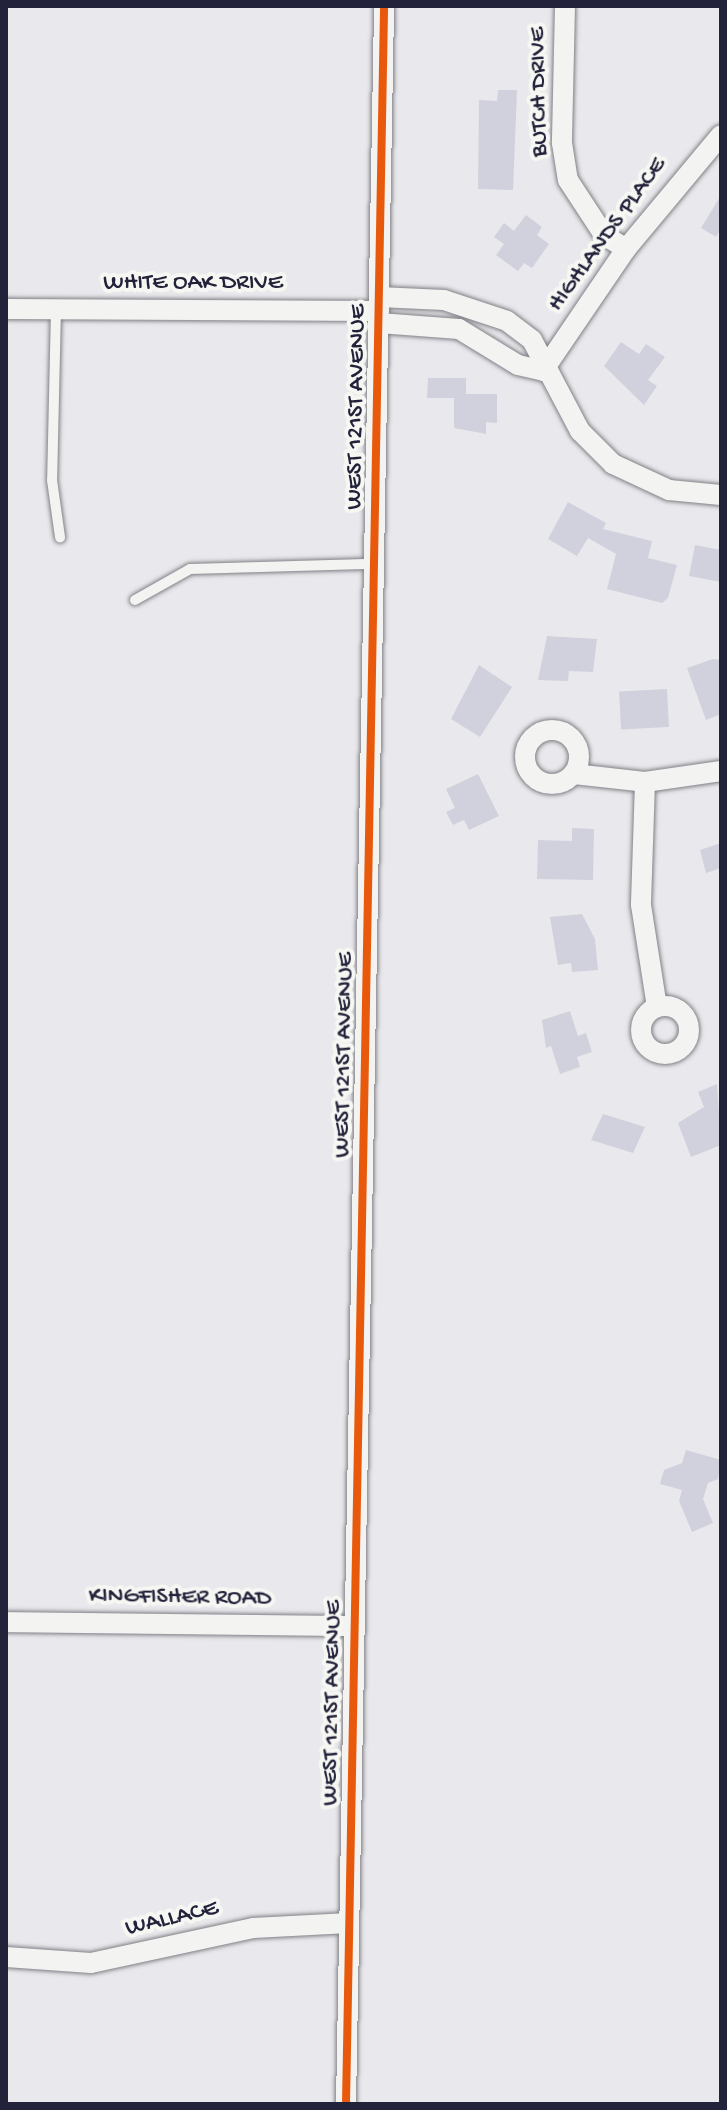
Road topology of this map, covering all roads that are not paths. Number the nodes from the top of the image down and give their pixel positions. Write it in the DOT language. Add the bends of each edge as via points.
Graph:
graph roads {
  1 [pos="384,6"];
  2 [pos="565,6"];
  3 [pos="721,135"];
  4 [pos="626,249"];
  5 [pos="6,309"];
  6 [pos="56,309"];
  7 [pos="379,310"];
  8 [pos="543,371"];
  9 [pos="721,495"];
  10 [pos="60,537"];
  11 [pos="374,564"];
  12 [pos="135,600"];
  13 [pos="721,771"];
  14 [pos="574,774"];
  15 [pos="645,782"];
  16 [pos="657,1007"];
  17 [pos="6,1622"];
  18 [pos="354,1626"];
  19 [pos="349,1923"];
  20 [pos="6,1957"];
  21 [pos="346,2104"];
  1 -- 7 [label="street, WEST 121ST AVENUE"];
  2 -- 4 [label="street, BUTCH DRIVE" via="562,143 568,180 604,235"];
  3 -- 4 [label="street, HIGHLANDS PLACE"];
  4 -- 8 [label="street, HIGHLANDS PLACE"];
  5 -- 6 [label="street, WHITE OAK DRIVE"];
  6 -- 7 [label="street, WHITE OAK DRIVE"];
  6 -- 10 [label="lane" via="52,480"];
  7 -- 8 [label="street" via="459,329 518,365"];
  7 -- 8 [label="street" via="444,300 507,321 532,340"];
  7 -- 11 [label="street, WEST 121ST AVENUE"];
  8 -- 9 [label="street" via="580,431 613,464 669,490"];
  11 -- 12 [label="lane" via="190,569"];
  11 -- 18 [label="street, WEST 121ST AVENUE"];
  13 -- 15 [label="street"];
  14 -- 15 [label="street"];
  15 -- 16 [label="street" via="641,905"];
  17 -- 18 [label="street, KINGFISHER ROAD"];
  18 -- 19 [label="street, WEST 121ST AVENUE"];
  19 -- 20 [label="street, WALLACE" via="253,1928 91,1963"];
  19 -- 21 [label="street, WEST 121ST AVENUE"];
}
